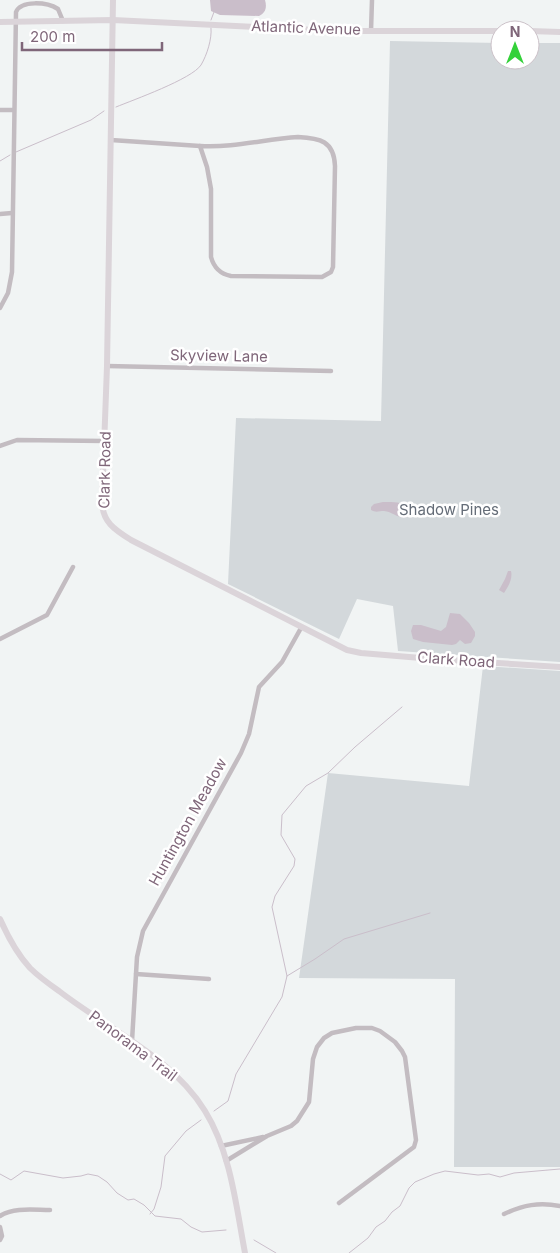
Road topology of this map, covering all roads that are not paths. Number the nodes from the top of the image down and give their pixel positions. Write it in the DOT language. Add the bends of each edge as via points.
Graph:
graph roads {
  1 [pos="113,0"];
  2 [pos="372,0"];
  3 [pos="113,20"];
  4 [pos="63,21"];
  5 [pos="0,22"];
  6 [pos="15,22"];
  7 [pos="372,31"];
  8 [pos="490,31"];
  9 [pos="540,31"];
  10 [pos="560,32"];
  11 [pos="0,110"];
  12 [pos="13,110"];
  13 [pos="111,140"];
  14 [pos="200,146"];
  15 [pos="0,214"];
  16 [pos="12,214"];
  17 [pos="0,308"];
  18 [pos="107,366"];
  19 [pos="332,371"];
  20 [pos="105,442"];
  21 [pos="0,446"];
  22 [pos="73,567"];
  23 [pos="301,628"];
  24 [pos="0,638"];
  25 [pos="560,667"];
  26 [pos="0,920"];
  27 [pos="136,974"];
  28 [pos="209,979"];
  29 [pos="132,1041"];
  30 [pos="267,1136"];
  31 [pos="221,1146"];
  32 [pos="226,1161"];
  33 [pos="339,1203"];
  34 [pos="560,1206"];
  35 [pos="50,1210"];
  36 [pos="504,1214"];
  37 [pos="0,1216"];
  38 [pos="0,1227"];
  39 [pos="0,1240"];
  40 [pos="245,1253"];
  1 -- 3 [label="street, Clark Road"];
  2 -- 7 [label="street"];
  3 -- 4 [label="street, Atlantic Avenue"];
  3 -- 7 [label="street, Atlantic Avenue"];
  3 -- 13 [label="street, Clark Road"];
  4 -- 6 [label="street, Atlantic Avenue"];
  4 -- 6 [label="street" via="58,9 36,2 18,6"];
  5 -- 6 [label="street, Atlantic Avenue"];
  6 -- 12 [label="street"];
  7 -- 8 [label="street, Atlantic Avenue"];
  9 -- 10 [label="street"];
  11 -- 12 [label="street"];
  12 -- 16 [label="street"];
  13 -- 14 [label="street"];
  13 -- 18 [label="street, Clark Road"];
  14 -- 14 [label="street" via="233,146 298,137 327,143 334,154 335,166 333,267 329,274 322,277 231,276 221,273 212,261 212,197"];
  15 -- 16 [label="street"];
  16 -- 17 [label="street" via="10,285"];
  18 -- 19 [label="street, Skyview Lane"];
  18 -- 20 [label="street, Clark Road"];
  20 -- 21 [label="street" via="16,440"];
  20 -- 23 [label="street, Clark Road" via="102,508 110,526"];
  22 -- 24 [label="street" via="47,615"];
  23 -- 25 [label="street, Clark Road" via="355,652"];
  23 -- 27 [label="street, Huntington Meadow" via="282,662 259,687 245,745 143,931"];
  26 -- 29 [label="street, Panorama Trail" via="14,947 37,975"];
  27 -- 28 [label="street"];
  27 -- 29 [label="street, Huntington Meadow"];
  29 -- 31 [label="street, Panorama Trail" via="172,1072 196,1097"];
  30 -- 31 [label="street"];
  30 -- 32 [label="street"];
  30 -- 33 [label="street" via="291,1126 302,1115 311,1095 315,1051 328,1035 340,1030 368,1028 380,1031 395,1042 405,1057 416,1140 414,1147"];
  31 -- 32 [label="street, Panorama Trail"];
  32 -- 40 [label="street, Panorama Trail"];
  34 -- 36 [label="street" via="532,1204"];
  35 -- 37 [label="street" via="25,1210"];
  38 -- 39 [label="street"];
}
